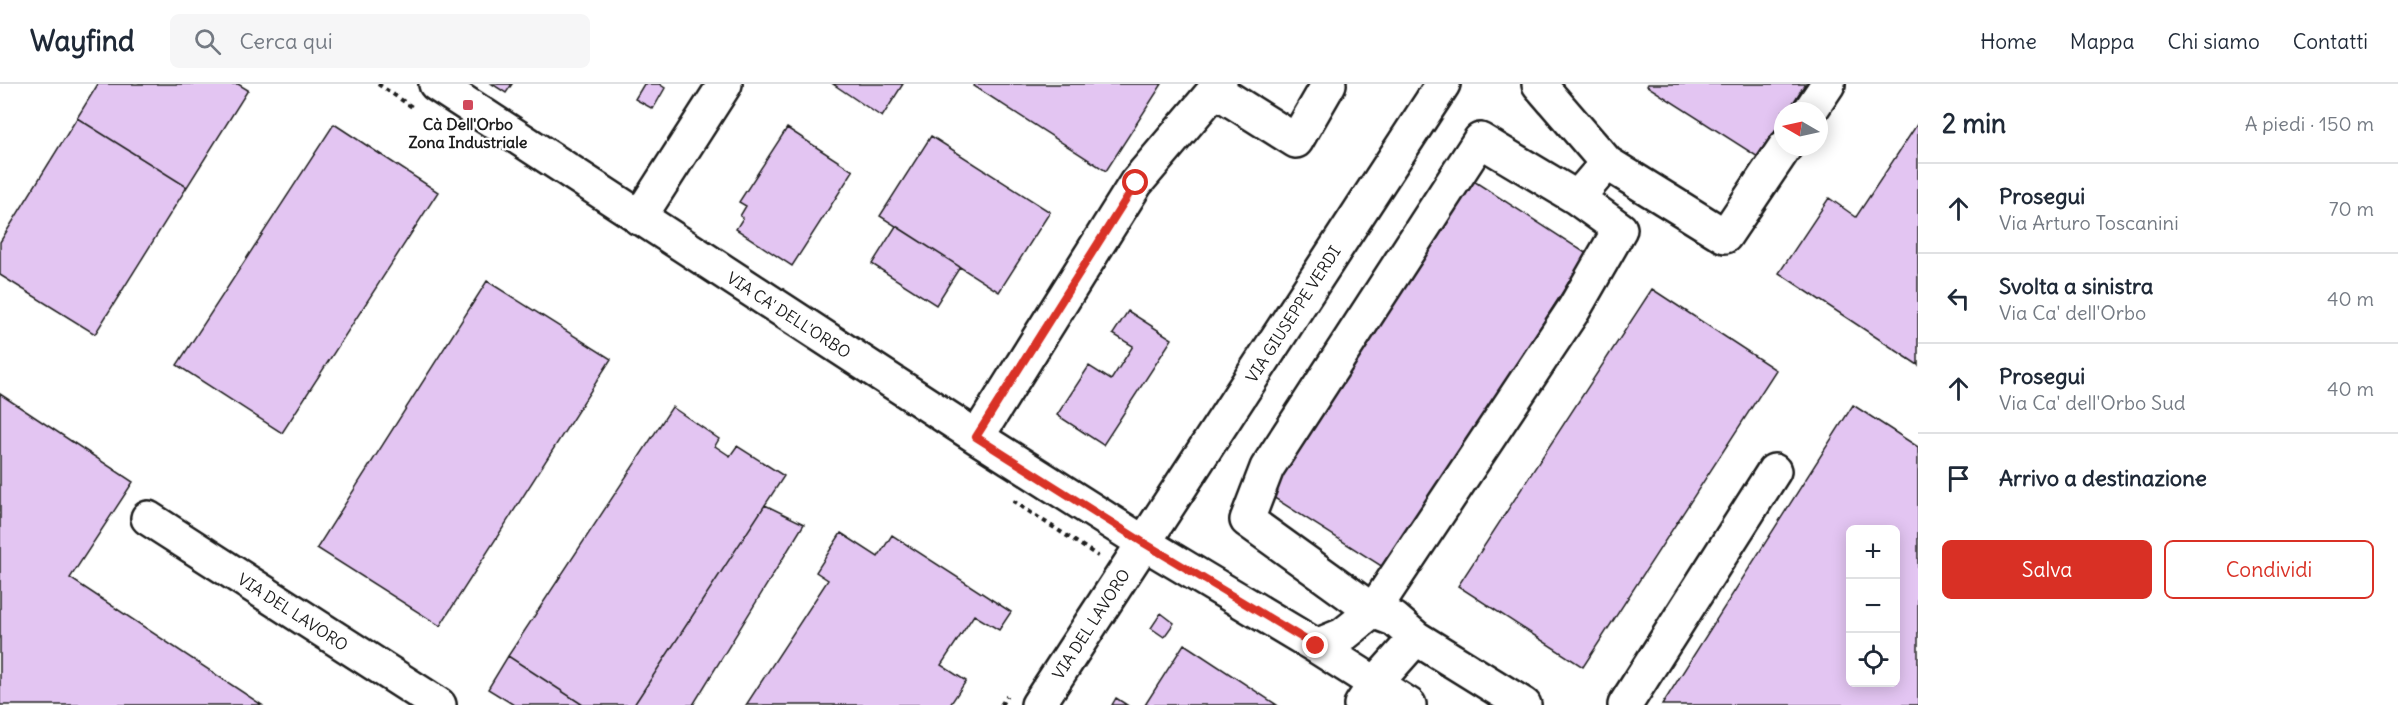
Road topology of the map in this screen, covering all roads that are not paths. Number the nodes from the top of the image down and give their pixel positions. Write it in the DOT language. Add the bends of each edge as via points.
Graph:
graph roads {
  1 [pos="436,84"];
  2 [pos="725,84"];
  3 [pos="1329,84"];
  4 [pos="1443,84"];
  5 [pos="1539,84"];
  6 [pos="1828,84"];
  7 [pos="1217,87"];
  8 [pos="1816,102"];
  9 [pos="1779,156"];
  10 [pos="1607,163"];
  11 [pos="1577,198"];
  12 [pos="639,218"];
  13 [pos="976,437"];
  14 [pos="1774,471"];
  15 [pos="148,518"];
  16 [pos="1144,543"];
  17 [pos="1373,611"];
  18 [pos="1416,638"];
  19 [pos="1316,646"];
  20 [pos="1368,694"];
  21 [pos="439,705"];
  22 [pos="1038,705"];
  23 [pos="1409,705"];
  24 [pos="1524,705"];
  25 [pos="1625,705"];
  1 -- 12 [label="street, VIA CA' DELL'ORBO"];
  2 -- 12 [label="street"];
  3 -- 7 [label="street" via="1296,141"];
  4 -- 16 [label="street, VIA GIUSEPPE VERDI"];
  5 -- 10 [label="street"];
  6 -- 8 [label="street"];
  7 -- 13 [label="street" via="1136,183"];
  9 -- 10 [label="street" via="1725,236"];
  10 -- 11 [label="street"];
  11 -- 17 [label="street" via="1620,229 1574,309"];
  11 -- 17 [label="street" via="1480,140 1267,468 1247,520"];
  12 -- 13 [label="street, VIA CA' DELL'ORBO"];
  13 -- 16 [label="street, VIA CA' DELL'ORBO"];
  14 -- 25 [label="street"];
  15 -- 21 [label="street, VIA DEL LAVORO"];
  16 -- 19 [label="street, VIA CA' DELL'ORBO"];
  16 -- 22 [label="street, VIA DEL LAVORO"];
  17 -- 18 [label="street" via="1394,619"];
  17 -- 19 [label="street" via="1343,635"];
  18 -- 20 [label="street"];
  18 -- 24 [label="street"];
  19 -- 20 [label="street, VIA CA' DELL'ORBO"];
  20 -- 23 [label="street, VIA CA' DELL'ORBO"];
}
